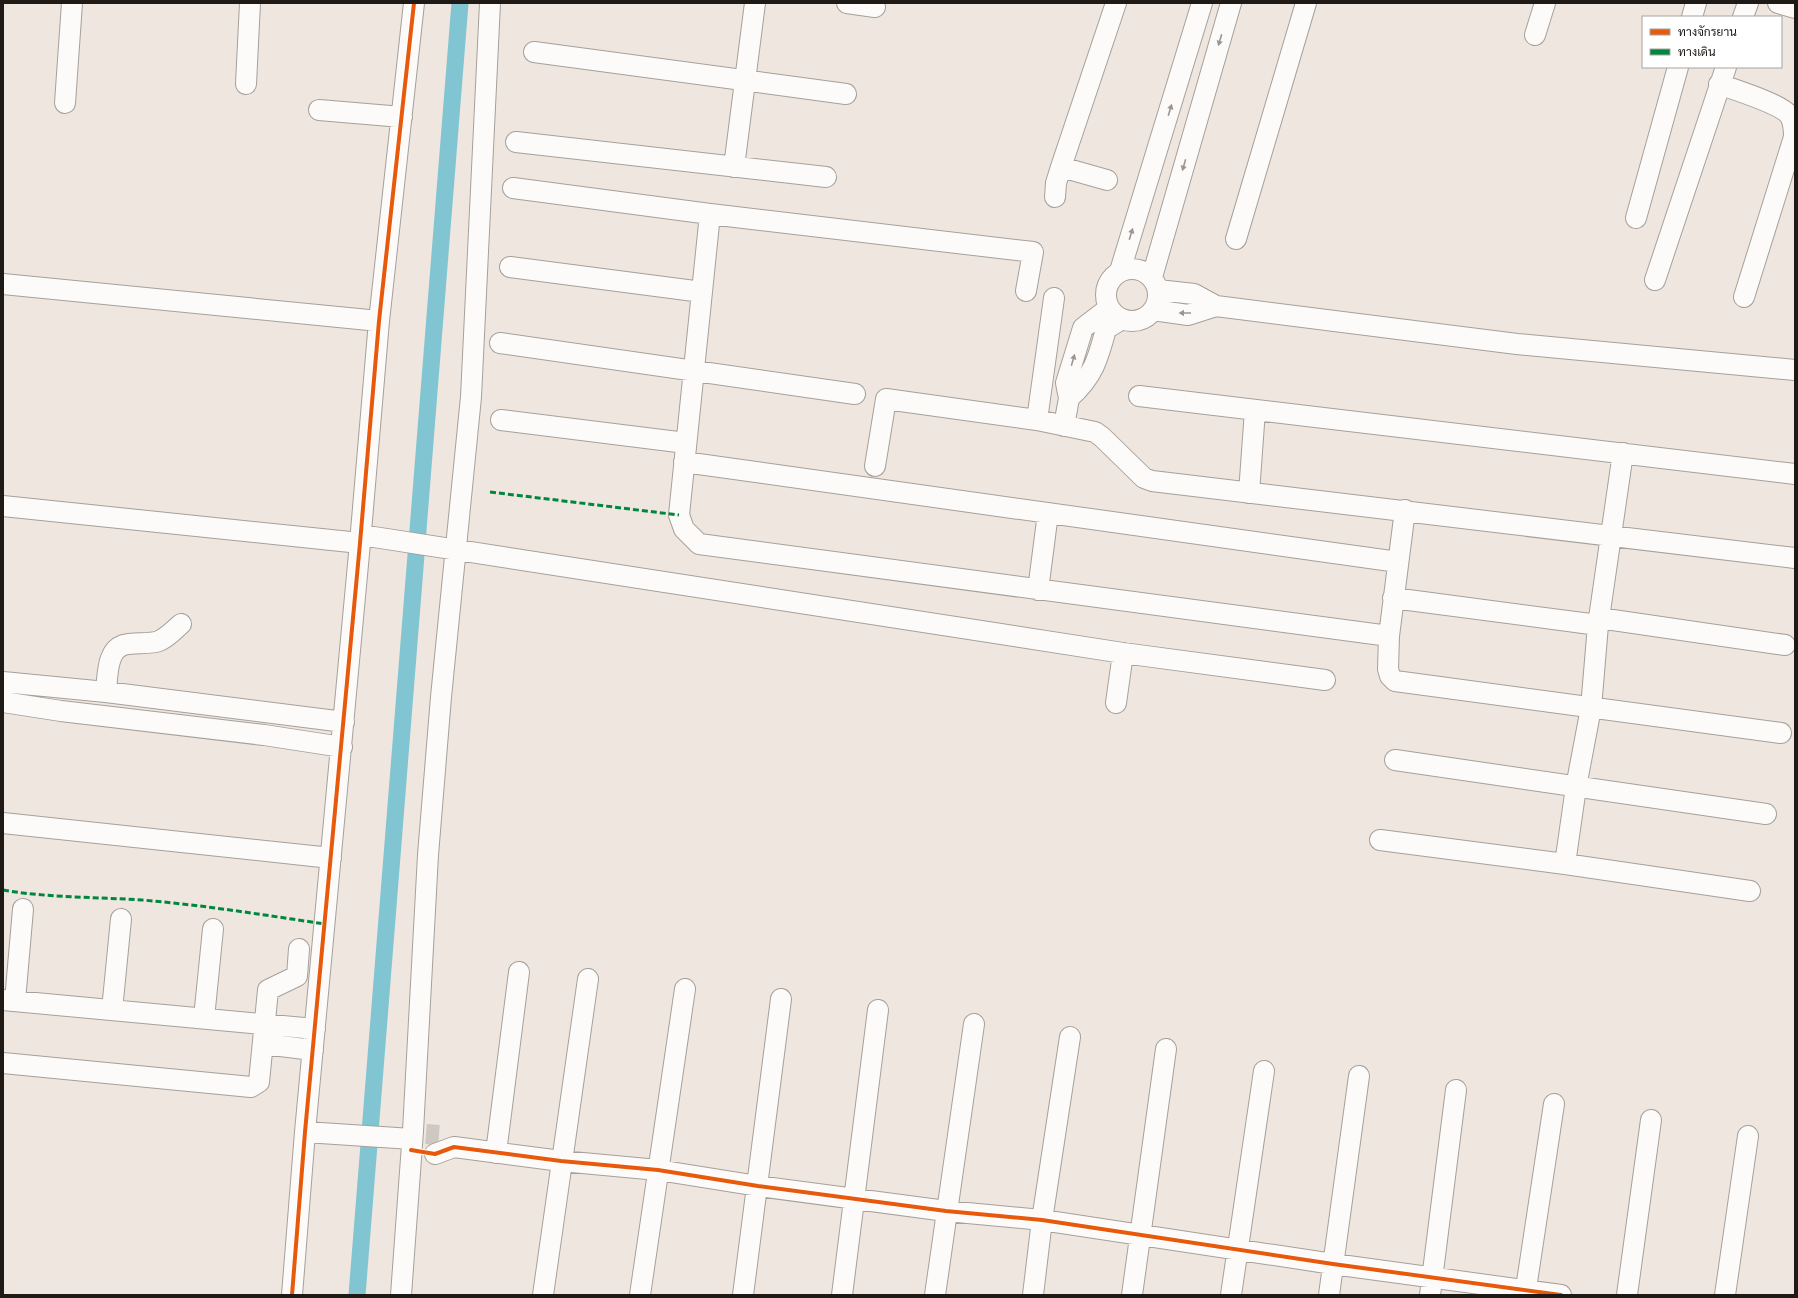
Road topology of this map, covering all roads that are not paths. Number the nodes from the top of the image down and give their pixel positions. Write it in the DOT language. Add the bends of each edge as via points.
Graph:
graph roads {
  1 [pos="72,3"];
  2 [pos="250,3"];
  3 [pos="414,3"];
  4 [pos="490,3"];
  5 [pos="755,3"];
  6 [pos="847,3"];
  7 [pos="1116,3"];
  8 [pos="1202,3"];
  9 [pos="1231,3"];
  10 [pos="1306,3"];
  11 [pos="1545,3"];
  12 [pos="1696,3"];
  13 [pos="1748,3"];
  14 [pos="1778,3"];
  15 [pos="875,7"];
  16 [pos="1795,8"];
  17 [pos="1692,16"];
  18 [pos="1743,16"];
  19 [pos="1535,34"];
  20 [pos="534,52"];
  21 [pos="1678,68"];
  22 [pos="1722,76"];
  23 [pos="745,80"];
  24 [pos="246,84"];
  25 [pos="846,94"];
  26 [pos="65,103"];
  27 [pos="319,110"];
  28 [pos="402,117"];
  29 [pos="516,142"];
  30 [pos="734,167"];
  31 [pos="1061,167"];
  32 [pos="826,177"];
  33 [pos="1107,180"];
  34 [pos="513,188"];
  35 [pos="1055,197"];
  36 [pos="710,214"];
  37 [pos="1636,218"];
  38 [pos="1236,239"];
  39 [pos="510,266"];
  40 [pos="1120,271"];
  41 [pos="1655,280"];
  42 [pos="3,284"];
  43 [pos="1155,284"];
  44 [pos="1026,291"];
  45 [pos="702,292"];
  46 [pos="1744,297"];
  47 [pos="1054,298"];
  48 [pos="1216,306"];
  49 [pos="1153,310"];
  50 [pos="1115,314"];
  51 [pos="379,321"];
  52 [pos="500,343"];
  53 [pos="1795,370"];
  54 [pos="694,371"];
  55 [pos="855,394"];
  56 [pos="1139,396"];
  57 [pos="1255,410"];
  58 [pos="501,420"];
  59 [pos="1037,420"];
  60 [pos="1064,426"];
  61 [pos="686,453"];
  62 [pos="1623,453"];
  63 [pos="876,466"];
  64 [pos="1795,474"];
  65 [pos="1249,493"];
  66 [pos="3,506"];
  67 [pos="1405,510"];
  68 [pos="1048,513"];
  69 [pos="1611,536"];
  70 [pos="366,538"];
  71 [pos="449,548"];
  72 [pos="1795,558"];
  73 [pos="1398,562"];
  74 [pos="1038,590"];
  75 [pos="1393,598"];
  76 [pos="1599,622"];
  77 [pos="181,624"];
  78 [pos="1389,636"];
  79 [pos="1785,645"];
  80 [pos="1123,653"];
  81 [pos="1325,680"];
  82 [pos="3,682"];
  83 [pos="106,692"];
  84 [pos="3,702"];
  85 [pos="1116,703"];
  86 [pos="1592,708"];
  87 [pos="344,722"];
  88 [pos="1781,733"];
  89 [pos="342,746"];
  90 [pos="1395,760"];
  91 [pos="1576,787"];
  92 [pos="1766,814"];
  93 [pos="3,823"];
  94 [pos="1380,840"];
  95 [pos="331,858"];
  96 [pos="1565,864"];
  97 [pos="1750,891"];
  98 [pos="23,909"];
  99 [pos="121,919"];
  100 [pos="213,929"];
  101 [pos="300,949"];
  102 [pos="519,972"];
  103 [pos="588,979"];
  104 [pos="685,988"];
  105 [pos="781,999"];
  106 [pos="9,1001"];
  107 [pos="112,1010"];
  108 [pos="878,1010"];
  109 [pos="204,1018"];
  110 [pos="264,1024"];
  111 [pos="974,1024"];
  112 [pos="315,1029"];
  113 [pos="1070,1037"];
  114 [pos="264,1044"];
  115 [pos="1166,1049"];
  116 [pos="313,1050"];
  117 [pos="3,1063"];
  118 [pos="1264,1071"];
  119 [pos="1359,1076"];
  120 [pos="1456,1090"];
  121 [pos="1554,1104"];
  122 [pos="1651,1120"];
  123 [pos="305,1132"];
  124 [pos="1748,1136"];
  125 [pos="424,1142"];
  126 [pos="496,1153"];
  127 [pos="561,1160"];
  128 [pos="658,1170"];
  129 [pos="758,1186"];
  130 [pos="856,1198"];
  131 [pos="946,1211"];
  132 [pos="1042,1220"];
  133 [pos="1140,1235"];
  134 [pos="1237,1249"];
  135 [pos="1333,1264"];
  136 [pos="1431,1286"];
  137 [pos="1525,1292"];
  138 [pos="292,1295"];
  139 [pos="401,1295"];
  140 [pos="543,1295"];
  141 [pos="640,1295"];
  142 [pos="743,1295"];
  143 [pos="842,1295"];
  144 [pos="935,1295"];
  145 [pos="1033,1295"];
  146 [pos="1132,1295"];
  147 [pos="1231,1295"];
  148 [pos="1329,1295"];
  149 [pos="1561,1295"];
  150 [pos="1627,1295"];
  151 [pos="1725,1295"];
  1 -- 26 [label="street"];
  2 -- 24 [label="street"];
  3 -- 28 [label="street"];
  4 -- 71 [label="street" via="470,397"];
  5 -- 23 [label="street"];
  6 -- 15 [label="street"];
  7 -- 31 [label="street"];
  40 -- 8 [label="street, one-way"];
  9 -- 43 [label="street, one-way"];
  10 -- 38 [label="street"];
  11 -- 19 [label="street"];
  12 -- 17 [label="street"];
  13 -- 18 [label="street"];
  14 -- 16 [label="street"];
  20 -- 23 [label="street"];
  21 -- 37 [label="street"];
  22 -- 41 [label="street"];
  22 -- 46 [label="street" via="1780,108 1789,115 1794,125 1794,137"];
  23 -- 25 [label="street"];
  23 -- 30 [label="street"];
  27 -- 28 [label="street"];
  28 -- 51 [label="street"];
  29 -- 30 [label="street"];
  30 -- 32 [label="street"];
  31 -- 33 [label="street"];
  31 -- 35 [label="street"];
  34 -- 36 [label="street"];
  36 -- 44 [label="street" via="1033,252"];
  36 -- 45 [label="street"];
  39 -- 45 [label="street"];
  40 -- 43 [label="street" via="1138,269"];
  40 -- 50 [label="street" via="1112,277 1108,285 1106,301"];
  42 -- 51 [label="street"];
  43 -- 48 [label="street" via="1194,294"];
  43 -- 49 [label="street" via="1158,298"];
  45 -- 54 [label="street"];
  47 -- 59 [label="street"];
  48 -- 49 [label="street, one-way" via="1188,315"];
  48 -- 53 [label="street" via="1517,344"];
  49 -- 50 [label="street" via="1141,320 1131,322"];
  50 -- 60 [label="street" via="1106,329 1098,361 1082,387 1069,398"];
  51 -- 70 [label="street"];
  52 -- 54 [label="street"];
  54 -- 55 [label="street"];
  54 -- 61 [label="street"];
  56 -- 57 [label="street"];
  57 -- 62 [label="street"];
  57 -- 65 [label="street"];
  58 -- 61 [label="street"];
  59 -- 60 [label="street"];
  59 -- 63 [label="street" via="886,399"];
  60 -- 65 [label="street" via="1095,432 1144,478 1152,481"];
  61 -- 68 [label="street"];
  61 -- 74 [label="street" via="679,515 684,529 699,544"];
  62 -- 64 [label="street"];
  62 -- 69 [label="street"];
  65 -- 67 [label="street"];
  66 -- 70 [label="street"];
  67 -- 69 [label="street"];
  67 -- 73 [label="street"];
  68 -- 73 [label="street"];
  68 -- 74 [label="street"];
  69 -- 72 [label="street"];
  69 -- 76 [label="street"];
  70 -- 71 [label="street"];
  70 -- 87 [label="street"];
  71 -- 80 [label="street"];
  71 -- 125 [label="street" via="441,697 428,855"];
  73 -- 75 [label="street"];
  74 -- 78 [label="street"];
  75 -- 76 [label="street"];
  75 -- 78 [label="street"];
  76 -- 79 [label="street"];
  76 -- 86 [label="street"];
  77 -- 83 [label="street" via="160,641 147,644 126,643 116,649 111,659"];
  78 -- 86 [label="street" via="1388,669 1395,682"];
  80 -- 81 [label="street"];
  80 -- 85 [label="street"];
  82 -- 83 [label="street"];
  83 -- 87 [label="street"];
  84 -- 89 [label="street"];
  86 -- 88 [label="street"];
  86 -- 91 [label="street"];
  87 -- 89 [label="street"];
  89 -- 95 [label="street"];
  90 -- 91 [label="street"];
  91 -- 92 [label="street"];
  91 -- 96 [label="street"];
  93 -- 95 [label="street"];
  94 -- 96 [label="street"];
  95 -- 112 [label="street"];
  96 -- 97 [label="street"];
  98 -- 106 [label="street"];
  99 -- 107 [label="street"];
  100 -- 109 [label="street"];
  101 -- 110 [label="street" via="297,976 268,990"];
  102 -- 126 [label="street"];
  103 -- 127 [label="street"];
  104 -- 128 [label="street"];
  105 -- 129 [label="street"];
  106 -- 107 [label="street"];
  107 -- 109 [label="street"];
  108 -- 130 [label="street"];
  109 -- 110 [label="street"];
  110 -- 112 [label="street"];
  110 -- 114 [label="street"];
  111 -- 131 [label="street"];
  112 -- 116 [label="street"];
  113 -- 132 [label="street"];
  114 -- 116 [label="street"];
  114 -- 117 [label="street" via="259,1082 251,1087"];
  115 -- 133 [label="street"];
  116 -- 123 [label="street"];
  118 -- 134 [label="street"];
  119 -- 135 [label="street"];
  120 -- 136 [label="street"];
  121 -- 137 [label="street"];
  122 -- 150 [label="street"];
  123 -- 125 [label="street"];
  123 -- 138 [label="street"];
  124 -- 151 [label="street"];
  125 -- 126 [label="street"];
  125 -- 139 [label="street"];
  126 -- 127 [label="street"];
  127 -- 128 [label="street"];
  127 -- 140 [label="street"];
  128 -- 129 [label="street"];
  128 -- 141 [label="street"];
  129 -- 130 [label="street"];
  129 -- 142 [label="street"];
  130 -- 131 [label="street"];
  130 -- 143 [label="street"];
  131 -- 132 [label="street"];
  131 -- 144 [label="street"];
  132 -- 133 [label="street"];
  132 -- 145 [label="street"];
  133 -- 134 [label="street"];
  133 -- 146 [label="street"];
  134 -- 135 [label="street"];
  134 -- 147 [label="street"];
  135 -- 136 [label="street"];
  135 -- 148 [label="street"];
  136 -- 137 [label="street"];
  137 -- 149 [label="street"];
}
